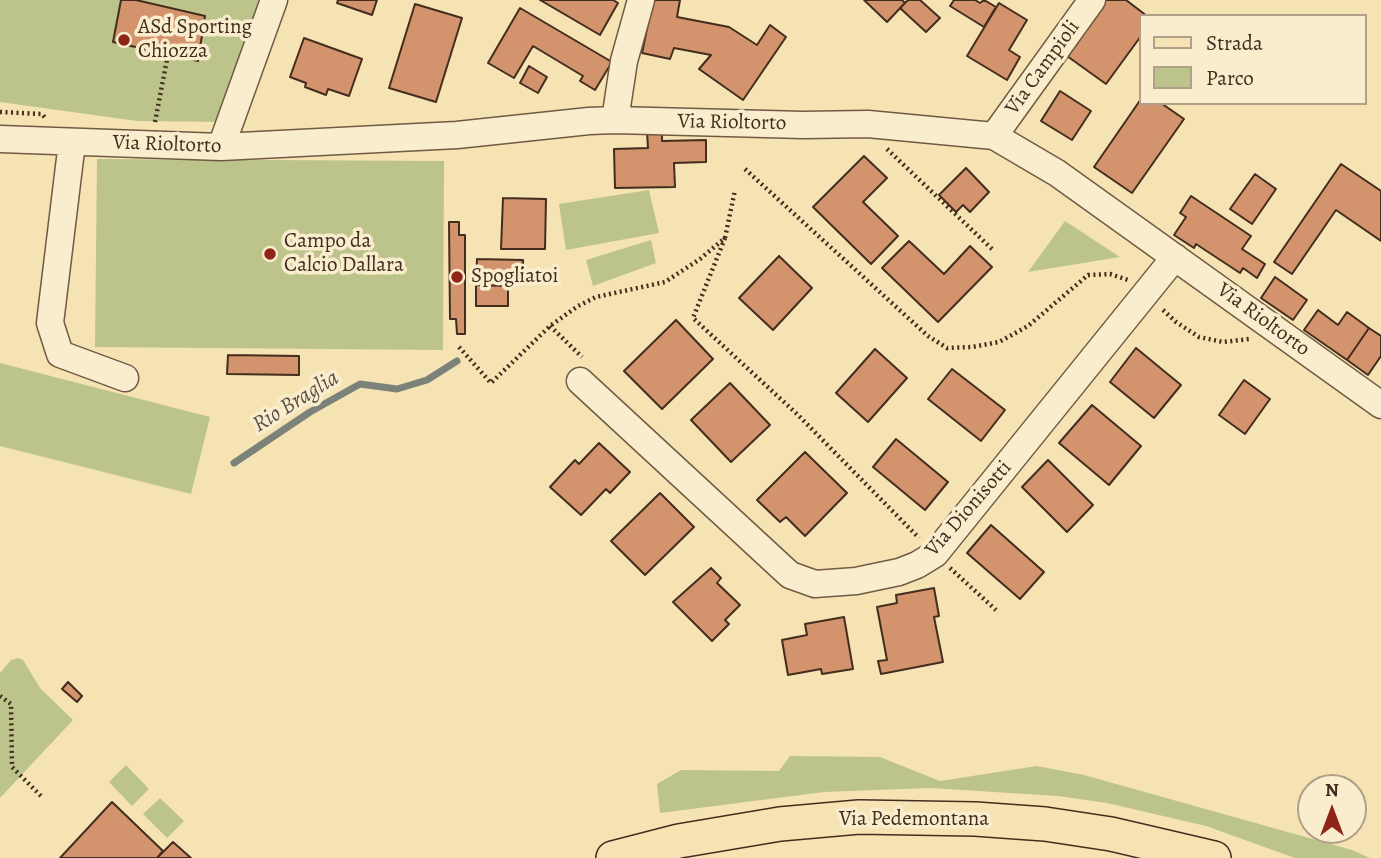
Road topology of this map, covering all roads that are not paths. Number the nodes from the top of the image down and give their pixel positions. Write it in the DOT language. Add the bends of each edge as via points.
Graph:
graph roads {
  1 [pos="274,0"];
  2 [pos="641,0"];
  3 [pos="1091,0"];
  4 [pos="615,120"];
  5 [pos="994,136"];
  6 [pos="0,139"];
  7 [pos="72,142"];
  8 [pos="221,147"];
  9 [pos="1175,257"];
  10 [pos="125,378"];
  11 [pos="580,381"];
  12 [pos="1381,405"];
  13 [pos="613,858"];
  14 [pos="1214,858"];
  1 -- 8 [label="street"];
  2 -- 4 [label="street" via="624,61"];
  3 -- 5 [label="street, Via Campioli"];
  4 -- 5 [label="street, Via Rioltorto" via="868,124"];
  4 -- 8 [label="street, Via Rioltorto" via="457,135"];
  5 -- 9 [label="street, Via Rioltorto" via="1057,173"];
  6 -- 7 [label="street, Via Rioltorto"];
  7 -- 8 [label="street, Via Rioltorto"];
  7 -- 10 [label="street" via="50,323 60,354"];
  9 -- 11 [label="street, Via Dionisotti" via="935,554 899,572 856,581 815,584 790,575"];
  9 -- 12 [label="street, Via Rioltorto"];
  13 -- 14 [label="main road, Via Pedemontana" via="768,826 859,817 1045,824"];
}
